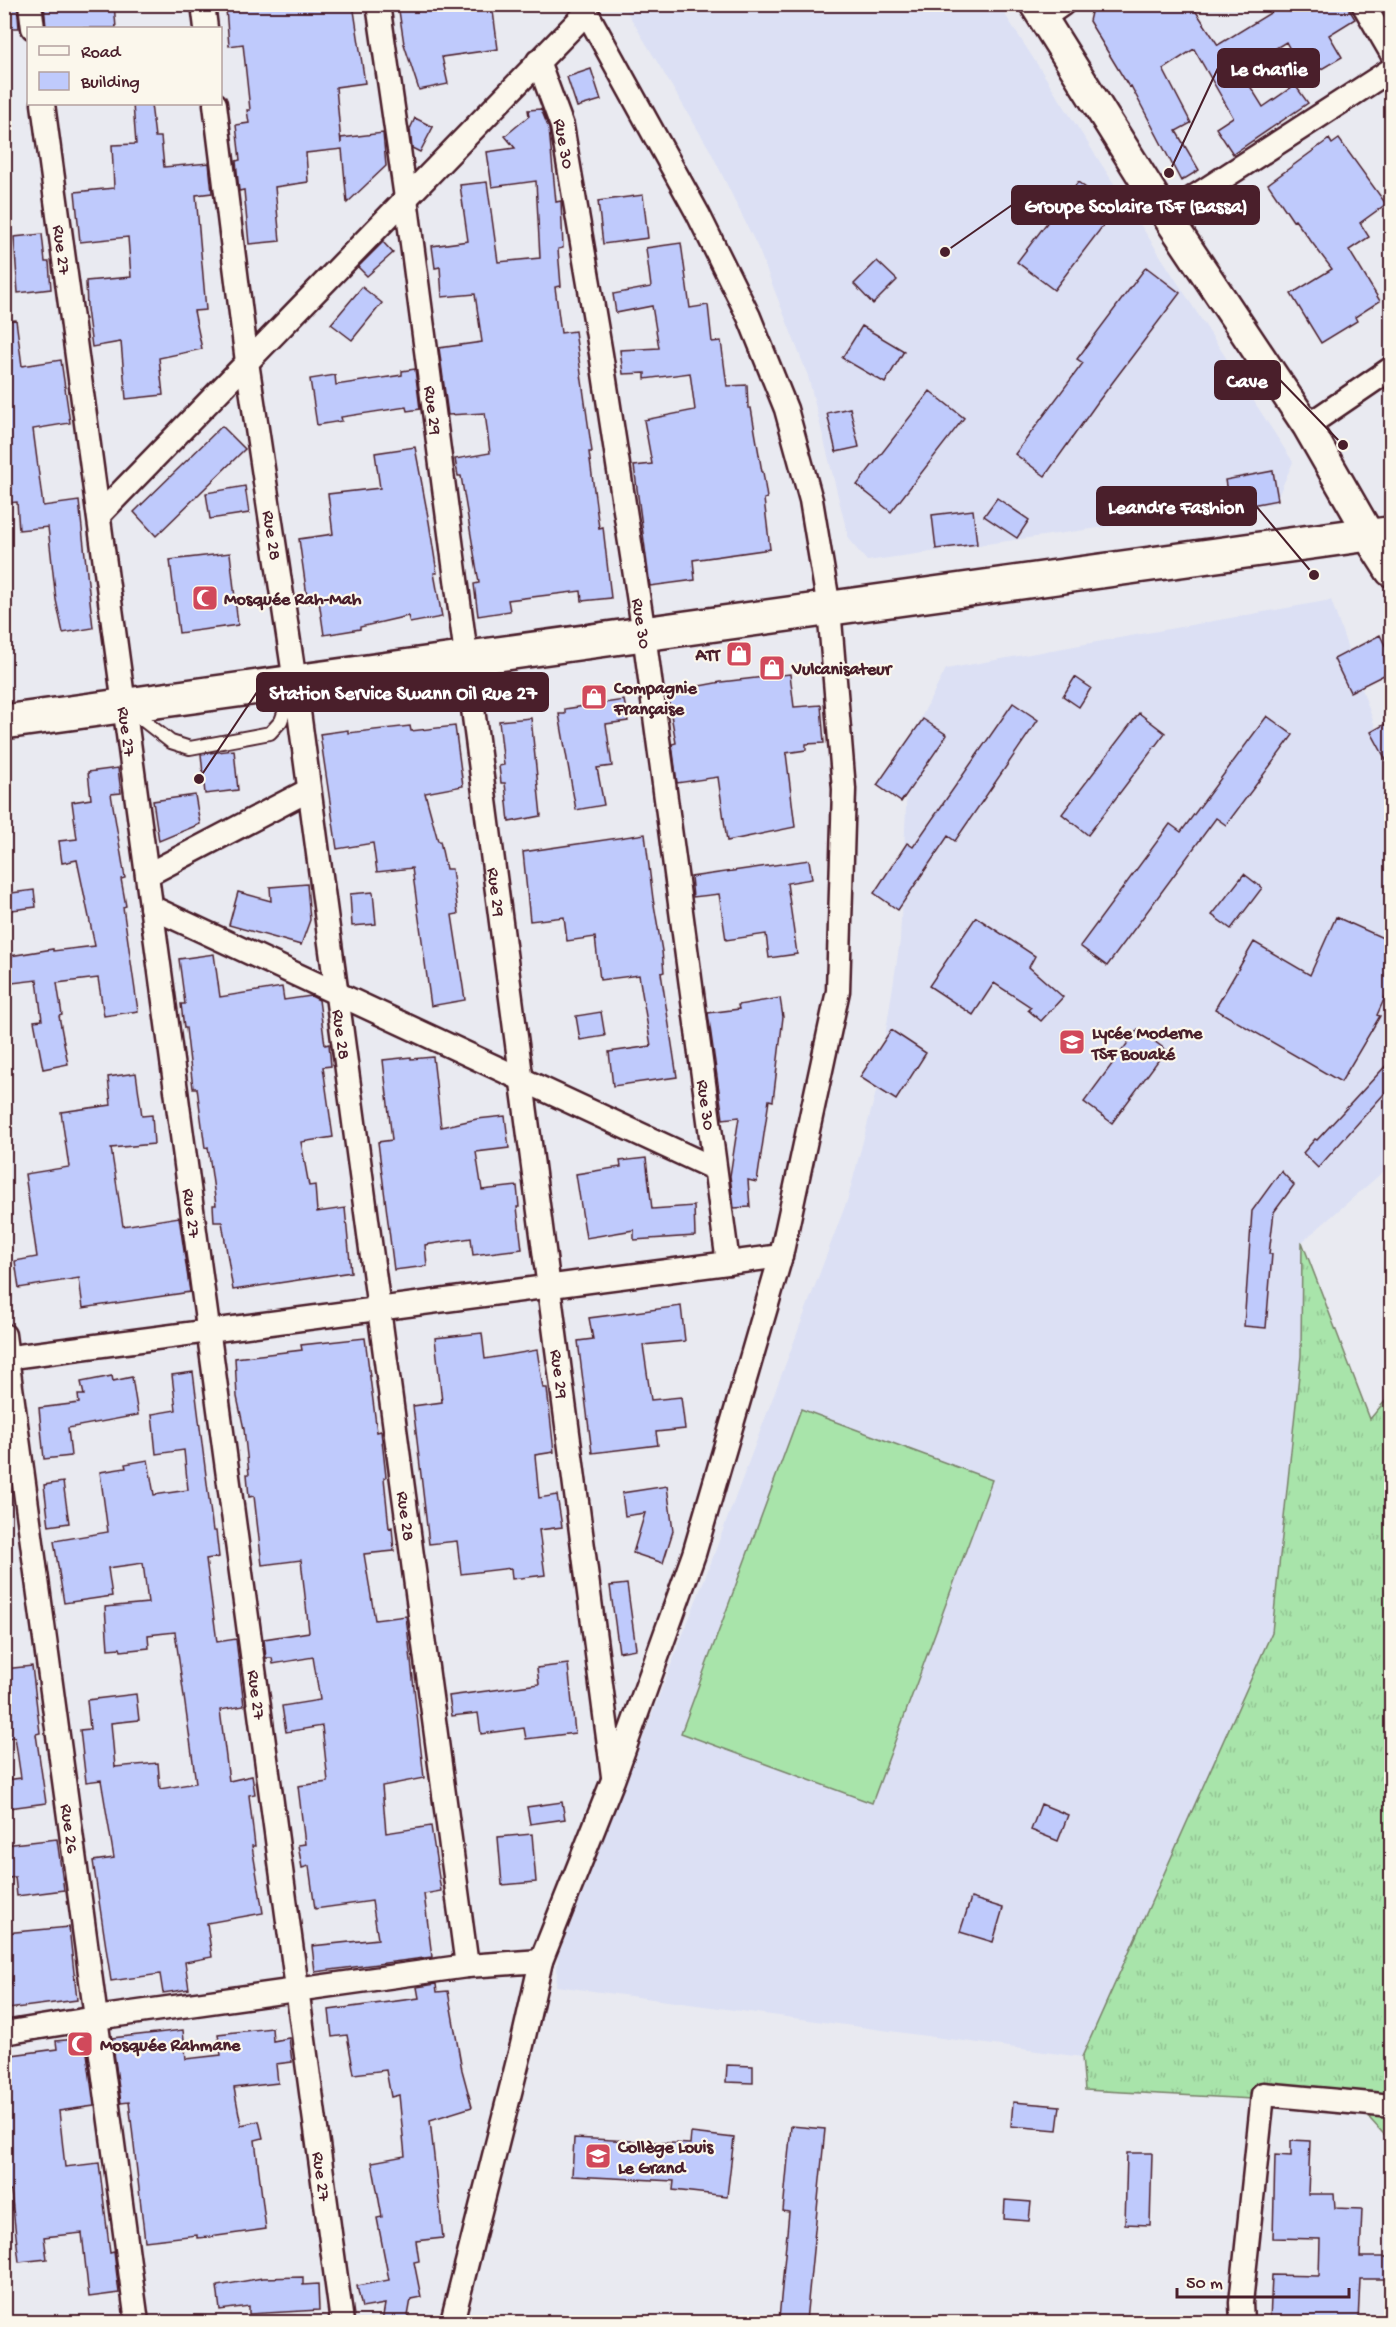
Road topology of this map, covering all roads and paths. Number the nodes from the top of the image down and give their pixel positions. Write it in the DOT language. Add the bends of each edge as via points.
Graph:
graph roads {
  1 [pos="30,4"];
  2 [pos="203,4"];
  3 [pos="378,4"];
  4 [pos="1363,4"];
  5 [pos="584,8"];
  6 [pos="1047,9"];
  7 [pos="33,27"];
  8 [pos="206,27"];
  9 [pos="1392,54"];
  10 [pos="538,61"];
  11 [pos="1392,69"];
  12 [pos="43,105"];
  13 [pos="215,105"];
  14 [pos="406,198"];
  15 [pos="1166,215"];
  16 [pos="246,362"];
  17 [pos="1392,368"];
  18 [pos="1307,426"];
  19 [pos="99,515"];
  20 [pos="1380,532"];
  21 [pos="1392,570"];
  22 [pos="830,608"];
  23 [pos="644,634"];
  24 [pos="465,659"];
  25 [pos="295,682"];
  26 [pos="124,706"];
  27 [pos="4,722"];
  28 [pos="309,790"];
  29 [pos="147,875"];
  30 [pos="151,907"];
  31 [pos="336,993"];
  32 [pos="521,1079"];
  33 [pos="715,1169"];
  34 [pos="781,1256"];
  35 [pos="728,1263"];
  36 [pos="548,1287"];
  37 [pos="379,1309"];
  38 [pos="208,1332"];
  39 [pos="4,1335"];
  40 [pos="6,1358"];
  41 [pos="613,1780"];
  42 [pos="541,1961"];
  43 [pos="467,1966"];
  44 [pos="297,1990"];
  45 [pos="96,2018"];
  46 [pos="4,2032"];
  47 [pos="1392,2106"];
  48 [pos="137,2322"];
  49 [pos="342,2322"];
  50 [pos="452,2322"];
  51 [pos="1242,2322"];
  1 -- 7 [label="street"];
  2 -- 8 [label="street"];
  3 -- 14 [label="street, Rue 29"];
  4 -- 9 [label="street"];
  5 -- 10 [label="street"];
  5 -- 22 [label="street" via="698,214 753,327 786,409 811,500"];
  6 -- 15 [label="street"];
  10 -- 14 [label="street"];
  10 -- 23 [label="street, Rue 30" via="562,126"];
  11 -- 15 [label="street"];
  12 -- 19 [label="street, Rue 27"];
  13 -- 16 [label="street, Rue 28"];
  14 -- 16 [label="street"];
  14 -- 24 [label="street, Rue 29"];
  15 -- 18 [label="street"];
  16 -- 19 [label="street"];
  16 -- 25 [label="street, Rue 28"];
  17 -- 18 [label="street"];
  18 -- 20 [label="street"];
  19 -- 26 [label="street, Rue 27"];
  20 -- 21 [label="main road"];
  20 -- 22 [label="main road"];
  22 -- 23 [label="main road"];
  22 -- 34 [label="street" via="844,789 838,991"];
  23 -- 24 [label="main road"];
  23 -- 33 [label="street, Rue 30"];
  24 -- 25 [label="main road"];
  24 -- 32 [label="street, Rue 29"];
  25 -- 26 [label="main road"];
  25 -- 26 [label="lane" via="281,720 270,733 190,748 171,742"];
  25 -- 28 [label="street, Rue 28"];
  26 -- 27 [label="main road"];
  26 -- 29 [label="street, Rue 27"];
  28 -- 29 [label="street"];
  28 -- 31 [label="street, Rue 28"];
  29 -- 30 [label="street, Rue 27"];
  30 -- 31 [label="street"];
  30 -- 38 [label="street, Rue 27"];
  31 -- 32 [label="street"];
  31 -- 37 [label="street, Rue 28"];
  32 -- 33 [label="street"];
  32 -- 36 [label="street, Rue 29"];
  33 -- 35 [label="street, Rue 30"];
  34 -- 35 [label="street"];
  34 -- 41 [label="street" via="694,1554"];
  35 -- 36 [label="street"];
  36 -- 37 [label="street"];
  36 -- 41 [label="street, Rue 29"];
  37 -- 38 [label="street"];
  37 -- 43 [label="street, Rue 28"];
  38 -- 40 [label="street"];
  38 -- 44 [label="street, Rue 27"];
  39 -- 40 [label="street, Rue 26"];
  40 -- 45 [label="street, Rue 26"];
  41 -- 42 [label="street"];
  42 -- 43 [label="street"];
  42 -- 50 [label="street"];
  43 -- 44 [label="street"];
  44 -- 45 [label="street"];
  44 -- 49 [label="street, Rue 27"];
  45 -- 46 [label="street"];
  45 -- 48 [label="street, Rue 26"];
  47 -- 51 [label="street" via="1263,2094"];
}
